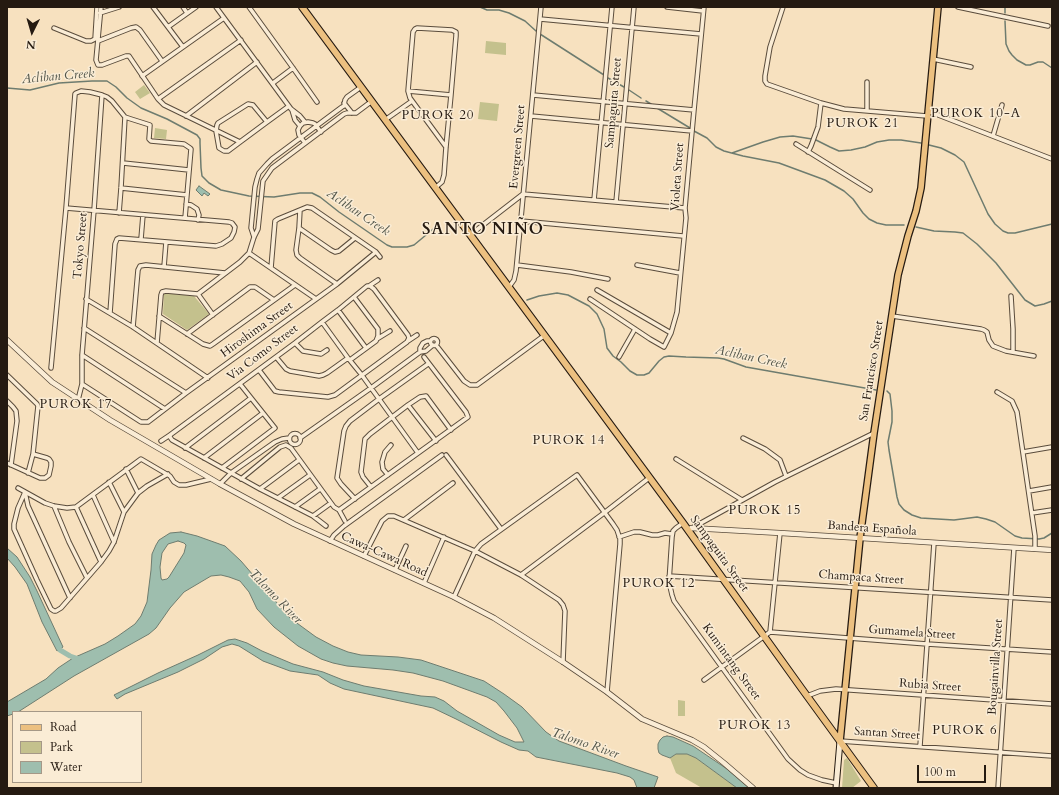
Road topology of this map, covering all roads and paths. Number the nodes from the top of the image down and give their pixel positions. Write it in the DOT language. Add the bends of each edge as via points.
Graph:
graph roads {
  1 [pos="97,7"];
  2 [pos="101,7"];
  3 [pos="120,7"];
  4 [pos="153,7"];
  5 [pos="183,7"];
  6 [pos="196,7"];
  7 [pos="216,7"];
  8 [pos="249,7"];
  9 [pos="302,7"];
  10 [pos="540,7"];
  11 [pos="612,7"];
  12 [pos="634,7"];
  13 [pos="667,7"];
  14 [pos="783,7"];
  15 [pos="938,7"];
  16 [pos="958,7"];
  17 [pos="704,9"];
  18 [pos="187,13"];
  19 [pos="100,14"];
  20 [pos="224,18"];
  21 [pos="540,19"];
  22 [pos="611,25"];
  23 [pos="1048,26"];
  24 [pos="168,27"];
  25 [pos="632,27"];
  26 [pos="54,28"];
  27 [pos="701,34"];
  28 [pos="240,40"];
  29 [pos="98,41"];
  30 [pos="183,47"];
  31 [pos="933,59"];
  32 [pos="162,62"];
  33 [pos="257,62"];
  34 [pos="971,67"];
  35 [pos="294,68"];
  36 [pos="142,76"];
  37 [pos="867,82"];
  38 [pos="273,83"];
  39 [pos="361,87"];
  40 [pos="408,91"];
  41 [pos="102,95"];
  42 [pos="451,95"];
  43 [pos="533,95"];
  44 [pos="158,99"];
  45 [pos="372,101"];
  46 [pos="412,101"];
  47 [pos="603,101"];
  48 [pos="317,102"];
  49 [pos="344,103"];
  50 [pos="625,103"];
  51 [pos="821,103"];
  52 [pos="1002,105"];
  53 [pos="290,107"];
  54 [pos="694,110"];
  55 [pos="867,111"];
  56 [pos="352,113"];
  57 [pos="927,114"];
  58 [pos="186,116"];
  59 [pos="531,116"];
  60 [pos="125,117"];
  61 [pos="386,120"];
  62 [pos="267,122"];
  63 [pos="305,122"];
  64 [pos="602,123"];
  65 [pos="623,125"];
  66 [pos="300,126"];
  67 [pos="317,126"];
  68 [pos="216,131"];
  69 [pos="692,131"];
  70 [pos="321,132"];
  71 [pos="993,136"];
  72 [pos="301,138"];
  73 [pos="240,142"];
  74 [pos="305,143"];
  75 [pos="796,144"];
  76 [pos="446,147"];
  77 [pos="808,152"];
  78 [pos="276,156"];
  79 [pos="1052,159"];
  80 [pos="280,162"];
  81 [pos="123,163"];
  82 [pos="189,170"];
  83 [pos="257,179"];
  84 [pos="263,181"];
  85 [pos="121,188"];
  86 [pos="435,188"];
  87 [pos="870,190"];
  88 [pos="523,194"];
  89 [pos="187,195"];
  90 [pos="594,200"];
  91 [pos="616,202"];
  92 [pos="186,204"];
  93 [pos="66,208"];
  94 [pos="685,208"];
  95 [pos="94,210"];
  96 [pos="300,210"];
  97 [pos="119,212"];
  98 [pos="142,215"];
  99 [pos="185,218"];
  100 [pos="198,220"];
  101 [pos="521,221"];
  102 [pos="299,228"];
  103 [pos="470,235"];
  104 [pos="684,236"];
  105 [pos="254,237"];
  106 [pos="355,238"];
  107 [pos="141,239"];
  108 [pos="166,242"];
  109 [pos="376,252"];
  110 [pos="249,253"];
  111 [pos="380,256"];
  112 [pos="517,265"];
  113 [pos="637,265"];
  114 [pos="164,267"];
  115 [pos="271,268"];
  116 [pos="680,272"];
  117 [pos="225,273"];
  118 [pos="608,279"];
  119 [pos="378,280"];
  120 [pos="338,284"];
  121 [pos="295,285"];
  122 [pos="368,286"];
  123 [pos="509,286"];
  124 [pos="597,290"];
  125 [pos="198,294"];
  126 [pos="1011,296"];
  127 [pos="354,297"];
  128 [pos="86,299"];
  129 [pos="316,299"];
  130 [pos="590,299"];
  131 [pos="274,300"];
  132 [pos="338,310"];
  133 [pos="110,313"];
  134 [pos="213,315"];
  135 [pos="159,316"];
  136 [pos="892,316"];
  137 [pos="322,322"];
  138 [pos="133,327"];
  139 [pos="84,328"];
  140 [pos="635,329"];
  141 [pos="390,330"];
  142 [pos="671,333"];
  143 [pos="187,334"];
  144 [pos="416,335"];
  145 [pos="545,335"];
  146 [pos="377,339"];
  147 [pos="7,340"];
  148 [pos="430,341"];
  149 [pos="157,343"];
  150 [pos="295,343"];
  151 [pos="405,343"];
  152 [pos="434,345"];
  153 [pos="366,348"];
  154 [pos="327,350"];
  155 [pos="420,352"];
  156 [pos="1013,352"];
  157 [pos="82,355"];
  158 [pos="1034,356"];
  159 [pos="276,357"];
  160 [pos="424,357"];
  161 [pos="619,357"];
  162 [pos="349,359"];
  163 [pos="428,364"];
  164 [pos="51,368"];
  165 [pos="259,370"];
  166 [pos="361,374"];
  167 [pos="7,375"];
  168 [pos="208,378"];
  169 [pos="82,384"];
  170 [pos="240,384"];
  171 [pos="371,388"];
  172 [pos="998,392"];
  173 [pos="186,393"];
  174 [pos="251,398"];
  175 [pos="379,399"];
  176 [pos="78,400"];
  177 [pos="7,401"];
  178 [pos="408,405"];
  179 [pos="165,409"];
  180 [pos="262,413"];
  181 [pos="391,417"];
  182 [pos="451,430"];
  183 [pos="874,433"];
  184 [pos="170,436"];
  185 [pos="289,438"];
  186 [pos="300,438"];
  187 [pos="743,438"];
  188 [pos="436,440"];
  189 [pos="161,441"];
  190 [pos="391,445"];
  191 [pos="1052,447"];
  192 [pos="185,448"];
  193 [pos="1023,452"];
  194 [pos="418,453"];
  195 [pos="33,454"];
  196 [pos="442,454"];
  197 [pos="446,455"];
  198 [pos="204,458"];
  199 [pos="676,458"];
  200 [pos="299,460"];
  201 [pos="9,464"];
  202 [pos="222,468"];
  203 [pos="126,470"];
  204 [pos="28,473"];
  205 [pos="231,473"];
  206 [pos="168,474"];
  207 [pos="310,474"];
  208 [pos="388,475"];
  209 [pos="786,476"];
  210 [pos="650,478"];
  211 [pos="211,479"];
  212 [pos="241,479"];
  213 [pos="109,482"];
  214 [pos="453,483"];
  215 [pos="220,484"];
  216 [pos="1052,487"];
  217 [pos="18,488"];
  218 [pos="371,488"];
  219 [pos="260,489"];
  220 [pos="320,489"];
  221 [pos="1029,491"];
  222 [pos="25,492"];
  223 [pos="138,493"];
  224 [pos="92,495"];
  225 [pos="278,498"];
  226 [pos="355,499"];
  227 [pos="742,500"];
  228 [pos="331,503"];
  229 [pos="54,506"];
  230 [pos="76,507"];
  231 [pos="295,507"];
  232 [pos="339,510"];
  233 [pos="1052,510"];
  234 [pos="124,512"];
  235 [pos="604,513"];
  236 [pos="1032,513"];
  237 [pos="313,516"];
  238 [pos="404,520"];
  239 [pos="345,521"];
  240 [pos="683,523"];
  241 [pos="326,526"];
  242 [pos="501,529"];
  243 [pos="690,529"];
  244 [pos="780,533"];
  245 [pos="672,534"];
  246 [pos="444,537"];
  247 [pos="619,537"];
  248 [pos="860,538"];
  249 [pos="330,541"];
  250 [pos="114,542"];
  251 [pos="934,543"];
  252 [pos="406,546"];
  253 [pos="1014,548"];
  254 [pos="1035,549"];
  255 [pos="1052,550"];
  256 [pos="475,551"];
  257 [pos="364,556"];
  258 [pos="101,562"];
  259 [pos="394,570"];
  260 [pos="521,574"];
  261 [pos="669,576"];
  262 [pos="87,578"];
  263 [pos="723,579"];
  264 [pos="775,582"];
  265 [pos="424,583"];
  266 [pos="855,588"];
  267 [pos="931,592"];
  268 [pos="454,597"];
  269 [pos="70,598"];
  270 [pos="1011,598"];
  271 [pos="1052,600"];
  272 [pos="770,632"];
  273 [pos="764,636"];
  274 [pos="850,638"];
  275 [pos="927,644"];
  276 [pos="1008,650"];
  277 [pos="1052,652"];
  278 [pos="563,662"];
  279 [pos="722,667"];
  280 [pos="704,680"];
  281 [pos="845,690"];
  282 [pos="607,692"];
  283 [pos="924,695"];
  284 [pos="807,696"];
  285 [pos="1004,701"];
  286 [pos="1052,704"];
  287 [pos="840,741"];
  288 [pos="920,746"];
  289 [pos="1001,752"];
  290 [pos="1052,756"];
  291 [pos="836,786"];
  292 [pos="753,788"];
  293 [pos="874,788"];
  294 [pos="998,788"];
  1 -- 26 [label="street" via="95,39 91,41"];
  2 -- 19 [label="street"];
  3 -- 19 [label="street"];
  4 -- 24 [label="street"];
  5 -- 18 [label="street"];
  6 -- 18 [label="street"];
  7 -- 20 [label="street"];
  8 -- 35 [label="street"];
  9 -- 39 [label="highway, Sampaguita Street"];
  10 -- 21 [label="street, Evergreen Street"];
  11 -- 22 [label="street"];
  12 -- 25 [label="street, Sampaguita Street"];
  13 -- 17 [label="street"];
  14 -- 51 [label="street" via="770,47 765,81"];
  15 -- 31 [label="main road, San Francisco Street"];
  16 -- 23 [label="street"];
  17 -- 27 [label="street, Violeta Street"];
  18 -- 24 [label="street"];
  19 -- 29 [label="street"];
  20 -- 28 [label="street"];
  20 -- 30 [label="street"];
  21 -- 22 [label="street"];
  21 -- 43 [label="street, Evergreen Street"];
  22 -- 25 [label="street"];
  22 -- 47 [label="street"];
  24 -- 30 [label="street"];
  25 -- 27 [label="street"];
  25 -- 50 [label="street, Sampaguita Street"];
  27 -- 54 [label="street, Violeta Street"];
  28 -- 33 [label="street"];
  28 -- 44 [label="street"];
  29 -- 32 [label="street" via="136,27"];
  29 -- 36 [label="street" via="98,65 127,56"];
  30 -- 32 [label="street"];
  31 -- 34 [label="street"];
  31 -- 57 [label="main road, San Francisco Street"];
  32 -- 36 [label="street"];
  33 -- 38 [label="street"];
  33 -- 58 [label="street"];
  35 -- 38 [label="street"];
  35 -- 48 [label="street"];
  36 -- 44 [label="street"];
  37 -- 55 [label="street"];
  38 -- 53 [label="street"];
  39 -- 45 [label="highway, Sampaguita Street"];
  39 -- 49 [label="street" via="347,97"];
  40 -- 42 [label="street"];
  40 -- 42 [label="street" via="415,28 452,30 456,32 456,36"];
  40 -- 46 [label="street"];
  41 -- 60 [label="street" via="110,99"];
  41 -- 93 [label="street" via="76,93"];
  41 -- 95 [label="street, Tokyo Street"];
  42 -- 76 [label="street"];
  43 -- 47 [label="street"];
  43 -- 59 [label="street, Evergreen Street"];
  44 -- 58 [label="street" via="168,108"];
  45 -- 56 [label="street"];
  45 -- 61 [label="highway, Sampaguita Street"];
  46 -- 61 [label="street"];
  46 -- 76 [label="street"];
  47 -- 50 [label="street"];
  47 -- 64 [label="street"];
  49 -- 56 [label="street"];
  49 -- 67 [label="street" via="344,106"];
  50 -- 54 [label="street"];
  50 -- 65 [label="street, Sampaguita Street"];
  51 -- 55 [label="street"];
  51 -- 77 [label="street" via="818,126"];
  52 -- 71 [label="street"];
  53 -- 62 [label="street"];
  53 -- 63 [label="street"];
  53 -- 66 [label="street"];
  54 -- 69 [label="street, Violeta Street"];
  55 -- 57 [label="street"];
  56 -- 70 [label="street" via="344,114"];
  57 -- 71 [label="street"];
  57 -- 136 [label="main road, San Francisco Street" via="920,198 901,263"];
  58 -- 68 [label="street"];
  59 -- 64 [label="street"];
  59 -- 88 [label="street, Evergreen Street"];
  60 -- 81 [label="street"];
  60 -- 82 [label="street" via="150,125 151,141 188,146 191,149"];
  61 -- 86 [label="highway, Sampaguita Street"];
  62 -- 68 [label="street" via="253,105 248,104 218,123"];
  62 -- 73 [label="street"];
  63 -- 66 [label="street"];
  63 -- 67 [label="street"];
  64 -- 65 [label="street"];
  64 -- 90 [label="street"];
  65 -- 69 [label="street"];
  65 -- 91 [label="street, Sampaguita Street"];
  66 -- 72 [label="street" via="298,130"];
  67 -- 70 [label="street"];
  67 -- 72 [label="street"];
  68 -- 73 [label="street"];
  68 -- 73 [label="street" via="218,146 222,151 228,151"];
  69 -- 94 [label="street, Violeta Street"];
  70 -- 74 [label="street"];
  71 -- 79 [label="street"];
  72 -- 74 [label="street"];
  72 -- 78 [label="street"];
  74 -- 80 [label="street"];
  75 -- 77 [label="street"];
  76 -- 86 [label="street" via="443,179"];
  77 -- 87 [label="street"];
  78 -- 80 [label="street"];
  78 -- 83 [label="street" via="263,168"];
  80 -- 84 [label="street"];
  81 -- 82 [label="street"];
  81 -- 85 [label="street"];
  82 -- 89 [label="street"];
  83 -- 84 [label="street"];
  83 -- 105 [label="street" via="251,228"];
  84 -- 105 [label="street" via="258,229"];
  85 -- 89 [label="street"];
  85 -- 97 [label="street"];
  86 -- 103 [label="highway, Sampaguita Street"];
  88 -- 90 [label="street"];
  88 -- 101 [label="street, Evergreen Street"];
  88 -- 103 [label="street"];
  89 -- 92 [label="street"];
  90 -- 91 [label="street"];
  91 -- 94 [label="street"];
  92 -- 99 [label="street"];
  92 -- 100 [label="street" via="197,209"];
  93 -- 95 [label="street"];
  93 -- 164 [label="street"];
  94 -- 104 [label="street, Violeta Street"];
  95 -- 97 [label="street"];
  95 -- 128 [label="street, Tokyo Street"];
  96 -- 102 [label="street"];
  96 -- 106 [label="street" via="312,208"];
  96 -- 115 [label="street" via="275,221"];
  97 -- 98 [label="street"];
  98 -- 99 [label="street"];
  98 -- 107 [label="street"];
  99 -- 100 [label="street"];
  100 -- 108 [label="street" via="229,222 234,224 234,232 230,238 216,246"];
  101 -- 104 [label="street"];
  101 -- 112 [label="street, Evergreen Street"];
  102 -- 106 [label="street" via="335,252"];
  102 -- 120 [label="street" via="297,255"];
  103 -- 123 [label="highway, Sampaguita Street"];
  104 -- 116 [label="street, Violeta Street"];
  105 -- 110 [label="street"];
  106 -- 109 [label="street"];
  107 -- 108 [label="street"];
  107 -- 133 [label="street" via="117,239"];
  108 -- 114 [label="street"];
  109 -- 111 [label="street"];
  109 -- 120 [label="street, Hiroshima Street"];
  110 -- 115 [label="street"];
  110 -- 117 [label="street"];
  112 -- 118 [label="street"];
  112 -- 123 [label="street, Evergreen Street" via="514,280"];
  113 -- 116 [label="street"];
  114 -- 117 [label="street"];
  114 -- 138 [label="street" via="140,266"];
  115 -- 121 [label="street"];
  116 -- 142 [label="street, Violeta Street" via="677,312"];
  117 -- 125 [label="street"];
  119 -- 122 [label="street, Via Como Street"];
  120 -- 129 [label="street, Hiroshima Street"];
  121 -- 129 [label="street"];
  121 -- 131 [label="street"];
  122 -- 127 [label="street, Via Como Street"];
  122 -- 151 [label="street" via="374,289 408,335"];
  123 -- 145 [label="highway, Sampaguita Street"];
  124 -- 142 [label="street"];
  125 -- 134 [label="street"];
  125 -- 135 [label="street" via="162,292"];
  126 -- 156 [label="street"];
  127 -- 132 [label="street, Via Como Street"];
  127 -- 146 [label="street" via="378,329"];
  128 -- 133 [label="street"];
  128 -- 139 [label="street, Tokyo Street"];
  129 -- 168 [label="street, Hiroshima Street"];
  130 -- 140 [label="street"];
  131 -- 134 [label="street" via="258,289 250,287"];
  131 -- 143 [label="street" via="213,344 207,346"];
  132 -- 137 [label="street, Via Como Street"];
  132 -- 153 [label="street"];
  133 -- 138 [label="street"];
  134 -- 143 [label="street"];
  135 -- 143 [label="street"];
  135 -- 149 [label="street"];
  136 -- 156 [label="street" via="981,329 987,332 993,346"];
  136 -- 183 [label="main road, San Francisco Street"];
  137 -- 150 [label="street, Via Como Street"];
  137 -- 162 [label="street"];
  138 -- 149 [label="street"];
  139 -- 157 [label="street, Tokyo Street"];
  139 -- 173 [label="street"];
  140 -- 142 [label="street, Violeta Street" via="664,346"];
  140 -- 161 [label="street"];
  141 -- 146 [label="street"];
  144 -- 151 [label="street"];
  145 -- 152 [label="street" via="477,385 470,385 464,381"];
  145 -- 210 [label="highway, Sampaguita Street"];
  146 -- 153 [label="street"];
  147 -- 176 [label="street, Cawa-Cawa Road" via="47,378"];
  148 -- 152 [label="street"];
  148 -- 152 [label="street" via="435,338 437,342"];
  148 -- 155 [label="street" via="423,343"];
  149 -- 168 [label="street"];
  150 -- 154 [label="street" via="303,351 321,354"];
  150 -- 159 [label="street, Via Como Street"];
  151 -- 166 [label="street"];
  152 -- 155 [label="street"];
  153 -- 162 [label="street"];
  155 -- 171 [label="street"];
  156 -- 158 [label="street"];
  157 -- 169 [label="street, Tokyo Street"];
  157 -- 179 [label="street"];
  159 -- 162 [label="street" via="290,371 319,376"];
  159 -- 165 [label="street, Via Como Street"];
  160 -- 163 [label="street"];
  162 -- 166 [label="street"];
  163 -- 175 [label="street"];
  163 -- 182 [label="street" via="468,417"];
  165 -- 166 [label="street" via="275,391 325,398 335,395"];
  165 -- 170 [label="street, Via Como Street"];
  166 -- 171 [label="street"];
  167 -- 195 [label="street" via="38,406"];
  168 -- 173 [label="street, Hiroshima Street"];
  169 -- 176 [label="street, Tokyo Street"];
  169 -- 179 [label="street, Hiroshima Street" via="141,422 148,422"];
  170 -- 174 [label="street"];
  170 -- 184 [label="street, Via Como Street"];
  171 -- 175 [label="street"];
  171 -- 186 [label="street"];
  172 -- 193 [label="street" via="1012,400 1015,405"];
  173 -- 179 [label="street, Hiroshima Street"];
  174 -- 180 [label="street"];
  174 -- 192 [label="street"];
  175 -- 181 [label="street"];
  175 -- 226 [label="street" via="350,421 344,431 337,477"];
  176 -- 211 [label="street, Cawa-Cawa Road"];
  177 -- 201 [label="street" via="17,416"];
  178 -- 181 [label="street"];
  178 -- 182 [label="street" via="420,396 426,396"];
  178 -- 188 [label="street"];
  180 -- 198 [label="street"];
  180 -- 202 [label="street" via="275,428"];
  181 -- 194 [label="street"];
  181 -- 218 [label="street" via="370,434 364,443 361,474"];
  182 -- 188 [label="street"];
  183 -- 209 [label="street"];
  183 -- 248 [label="main road, San Francisco Street"];
  184 -- 189 [label="street, Via Como Street"];
  184 -- 192 [label="street"];
  185 -- 186 [label="street" via="298,434"];
  185 -- 186 [label="street" via="290,443 295,445 299,443"];
  185 -- 205 [label="street" via="275,442"];
  187 -- 209 [label="street" via="780,460"];
  188 -- 194 [label="street"];
  190 -- 208 [label="street" via="385,452 382,462 383,469"];
  191 -- 193 [label="street"];
  192 -- 198 [label="street"];
  193 -- 221 [label="street"];
  194 -- 208 [label="street"];
  195 -- 204 [label="street"];
  195 -- 204 [label="street" via="49,459 49,475 40,478"];
  196 -- 249 [label="street" via="344,526"];
  197 -- 242 [label="street"];
  198 -- 202 [label="street"];
  199 -- 227 [label="street"];
  200 -- 207 [label="street"];
  200 -- 212 [label="street" via="286,445 280,447"];
  200 -- 219 [label="street"];
  201 -- 204 [label="street"];
  202 -- 205 [label="street"];
  203 -- 206 [label="street" via="141,460"];
  203 -- 213 [label="street"];
  203 -- 223 [label="street"];
  205 -- 212 [label="street"];
  205 -- 215 [label="street"];
  206 -- 211 [label="street" via="176,484 182,486"];
  206 -- 223 [label="street"];
  207 -- 220 [label="street"];
  207 -- 225 [label="street"];
  208 -- 218 [label="street"];
  209 -- 227 [label="street"];
  210 -- 235 [label="street"];
  210 -- 240 [label="highway, Sampaguita Street"];
  211 -- 215 [label="street, Cawa-Cawa Road"];
  212 -- 219 [label="street"];
  213 -- 224 [label="street"];
  213 -- 234 [label="street"];
  214 -- 238 [label="street"];
  215 -- 249 [label="street, Cawa-Cawa Road"];
  216 -- 221 [label="street"];
  217 -- 222 [label="street"];
  218 -- 226 [label="street"];
  219 -- 225 [label="street"];
  220 -- 228 [label="street"];
  220 -- 231 [label="street"];
  221 -- 236 [label="street"];
  222 -- 229 [label="street"];
  222 -- 269 [label="street" via="28,506"];
  222 -- 269 [label="street" via="18,508 14,529 52,610 58,610"];
  223 -- 234 [label="street"];
  224 -- 230 [label="street"];
  224 -- 250 [label="street"];
  225 -- 231 [label="street"];
  226 -- 232 [label="street"];
  227 -- 243 [label="street"];
  228 -- 232 [label="street"];
  228 -- 237 [label="street"];
  229 -- 230 [label="street"];
  229 -- 262 [label="street"];
  230 -- 258 [label="street"];
  231 -- 237 [label="street"];
  232 -- 239 [label="street"];
  233 -- 236 [label="street"];
  234 -- 250 [label="street"];
  235 -- 242 [label="street" via="577,475"];
  235 -- 247 [label="street" via="617,530"];
  235 -- 260 [label="street"];
  236 -- 254 [label="street"];
  237 -- 241 [label="street"];
  238 -- 246 [label="street"];
  238 -- 257 [label="street" via="391,516 384,518"];
  240 -- 243 [label="highway, Sampaguita Street"];
  240 -- 245 [label="street"];
  242 -- 256 [label="street"];
  243 -- 244 [label="street, Bandera Española"];
  243 -- 263 [label="highway, Sampaguita Street"];
  244 -- 248 [label="street, Bandera Española"];
  244 -- 264 [label="street"];
  245 -- 247 [label="street" via="652,535 634,532"];
  245 -- 261 [label="street, Kumintang Street"];
  246 -- 256 [label="street"];
  246 -- 265 [label="street"];
  247 -- 282 [label="street"];
  248 -- 251 [label="street, Bandera Española"];
  248 -- 266 [label="main road, San Francisco Street"];
  249 -- 257 [label="street, Cawa-Cawa Road"];
  250 -- 258 [label="street"];
  251 -- 253 [label="street, Bandera Española"];
  251 -- 267 [label="street"];
  252 -- 259 [label="street"];
  253 -- 254 [label="street, Bandera Española"];
  253 -- 270 [label="street, Bougainvilla Street"];
  254 -- 255 [label="street, Bandera Española"];
  256 -- 260 [label="street"];
  256 -- 268 [label="street"];
  257 -- 259 [label="street, Cawa-Cawa Road"];
  258 -- 262 [label="street"];
  259 -- 265 [label="street, Cawa-Cawa Road"];
  260 -- 278 [label="street" via="563,605"];
  261 -- 263 [label="street, Champaca Street"];
  261 -- 279 [label="street, Kumintang Street" via="674,601"];
  262 -- 269 [label="street"];
  263 -- 264 [label="street, Champaca Street"];
  263 -- 273 [label="highway, Sampaguita Street"];
  264 -- 266 [label="street, Champaca Street"];
  264 -- 272 [label="street"];
  265 -- 268 [label="street, Cawa-Cawa Road"];
  266 -- 267 [label="street, Champaca Street"];
  266 -- 274 [label="main road, San Francisco Street"];
  267 -- 270 [label="street, Champaca Street"];
  267 -- 275 [label="street"];
  268 -- 278 [label="street, Cawa-Cawa Road" via="494,618"];
  270 -- 271 [label="street, Champaca Street"];
  270 -- 276 [label="street, Bougainvilla Street"];
  272 -- 273 [label="street"];
  272 -- 274 [label="street, Gumamela Street"];
  273 -- 279 [label="street"];
  273 -- 284 [label="highway, Sampaguita Street"];
  274 -- 275 [label="street, Gumamela Street"];
  274 -- 281 [label="main road, San Francisco Street"];
  275 -- 276 [label="street, Gumamela Street"];
  275 -- 283 [label="street"];
  276 -- 277 [label="street, Gumamela Street"];
  276 -- 285 [label="street, Bougainvilla Street"];
  278 -- 282 [label="street, Cawa-Cawa Road"];
  279 -- 280 [label="street"];
  279 -- 291 [label="street, Kumintang Street" via="788,758 808,775"];
  281 -- 283 [label="street, Rubia Street"];
  281 -- 284 [label="street, Rubia Street" via="828,689"];
  281 -- 287 [label="main road, San Francisco Street"];
  282 -- 292 [label="street, Cawa-Cawa Road" via="642,719 692,740 724,762"];
  283 -- 285 [label="street, Rubia Street"];
  283 -- 288 [label="street"];
  284 -- 287 [label="highway, Sampaguita Street"];
  285 -- 286 [label="street, Rubia Street"];
  285 -- 289 [label="street, Bougainvilla Street"];
  287 -- 288 [label="street, Santan Street"];
  287 -- 291 [label="main road"];
  287 -- 293 [label="highway, Sampaguita Street"];
  288 -- 289 [label="street, Santan Street"];
  289 -- 290 [label="street, Santan Street"];
  289 -- 294 [label="street, Bougainvilla Street"];
}
